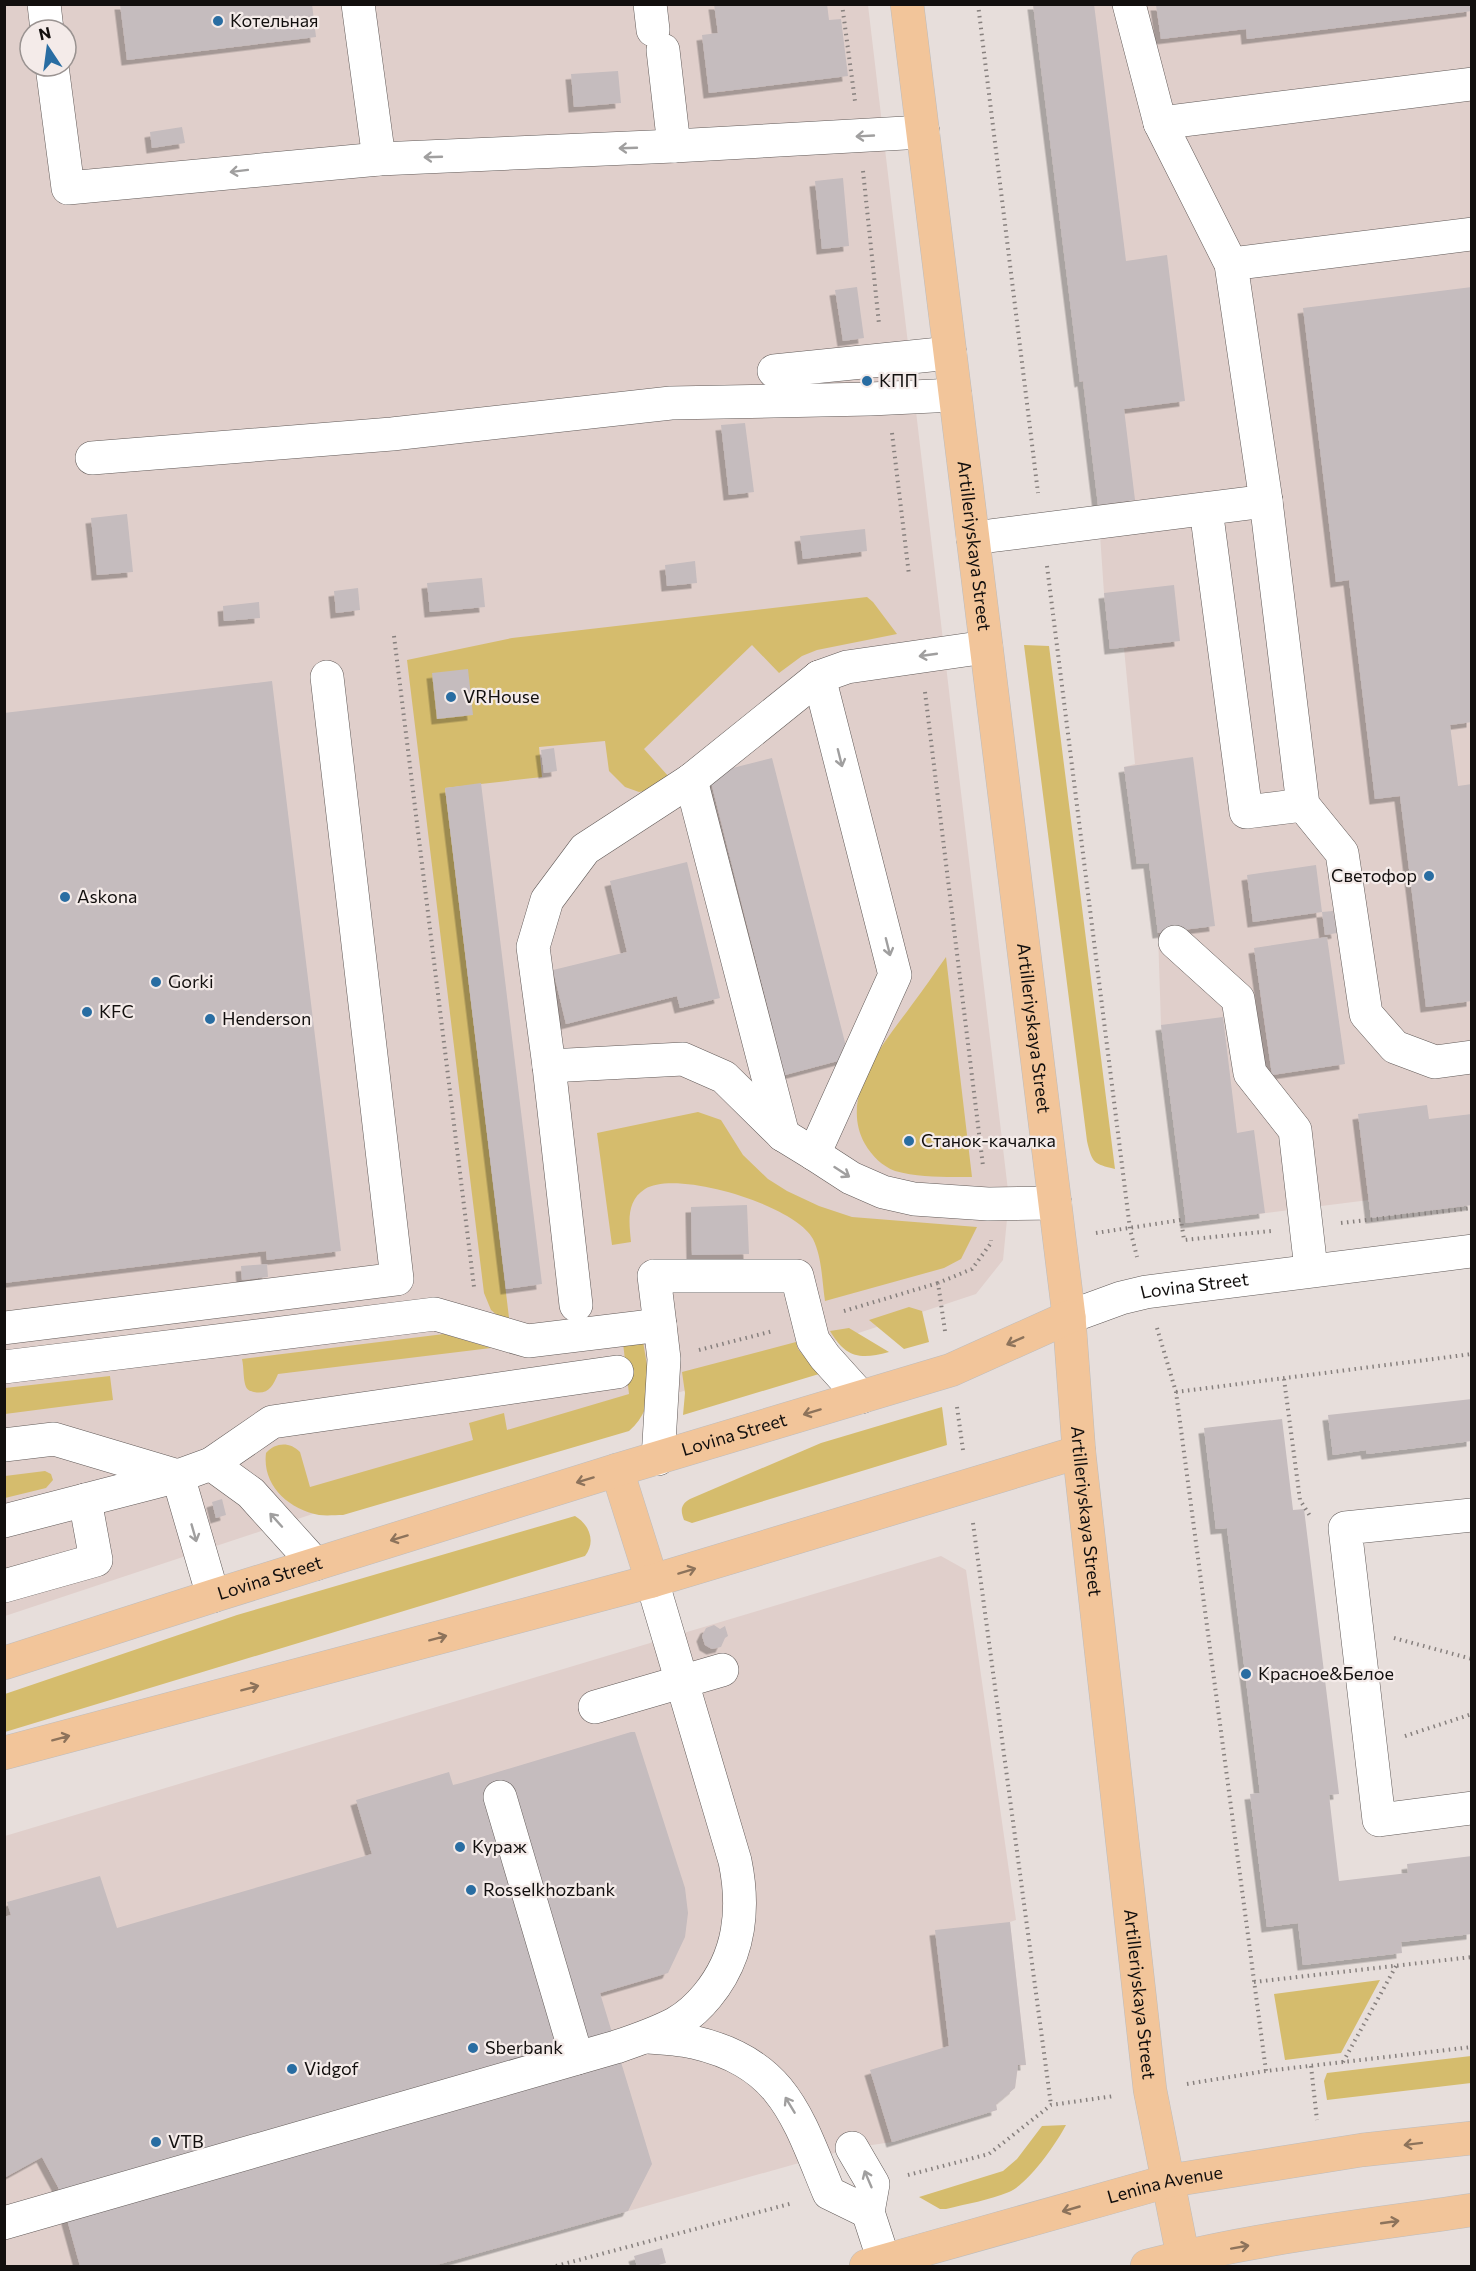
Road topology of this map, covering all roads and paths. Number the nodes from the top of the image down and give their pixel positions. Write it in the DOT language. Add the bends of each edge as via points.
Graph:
graph roads {
  1 [pos="358,4"];
  2 [pos="842,4"];
  3 [pos="907,4"];
  4 [pos="978,4"];
  5 [pos="1129,4"];
  6 [pos="655,28"];
  7 [pos="54,78"];
  8 [pos="1472,84"];
  9 [pos="1160,123"];
  10 [pos="923,132"];
  11 [pos="860,136"];
  12 [pos="674,146"];
  13 [pos="379,159"];
  14 [pos="1472,234"];
  15 [pos="1231,264"];
  16 [pos="950,353"];
  17 [pos="883,359"];
  18 [pos="774,371"];
  19 [pos="955,395"];
  20 [pos="879,398"];
  21 [pos="92,458"];
  22 [pos="1266,501"];
  23 [pos="1206,509"];
  24 [pos="1043,529"];
  25 [pos="973,538"];
  26 [pos="909,575"];
  27 [pos="394,636"];
  28 [pos="986,647"];
  29 [pos="327,677"];
  30 [pos="819,677"];
  31 [pos="691,780"];
  32 [pos="1303,805"];
  33 [pos="1175,942"];
  34 [pos="1472,1057"];
  35 [pos="549,1066"];
  36 [pos="783,1135"];
  37 [pos="814,1154"];
  38 [pos="1055,1203"];
  39 [pos="1472,1251"];
  40 [pos="1311,1269"];
  41 [pos="1146,1292"];
  42 [pos="576,1305"];
  43 [pos="1069,1317"];
  44 [pos="660,1325"];
  45 [pos="479,1327"];
  46 [pos="4,1328"];
  47 [pos="1472,1354"];
  48 [pos="4,1367"];
  49 [pos="617,1372"];
  50 [pos="1284,1379"];
  51 [pos="1176,1392"];
  52 [pos="861,1397"];
  53 [pos="4,1445"];
  54 [pos="1079,1452"];
  55 [pos="658,1459"];
  56 [pos="212,1464"];
  57 [pos="617,1470"];
  58 [pos="178,1476"];
  59 [pos="85,1500"];
  60 [pos="1472,1515"];
  61 [pos="4,1521"];
  62 [pos="1345,1528"];
  63 [pos="315,1564"];
  64 [pos="652,1581"];
  65 [pos="4,1586"];
  66 [pos="213,1596"];
  67 [pos="1357,1628"];
  68 [pos="1472,1659"];
  69 [pos="4,1663"];
  70 [pos="722,1670"];
  71 [pos="682,1681"];
  72 [pos="595,1707"];
  73 [pos="1472,1714"];
  74 [pos="1371,1748"];
  75 [pos="4,1753"];
  76 [pos="500,1797"];
  77 [pos="1472,1808"];
  78 [pos="1472,1957"];
  79 [pos="1396,1966"];
  80 [pos="1254,1982"];
  81 [pos="647,2037"];
  82 [pos="1472,2047"];
  83 [pos="577,2058"];
  84 [pos="1343,2062"];
  85 [pos="1266,2072"];
  86 [pos="1150,2090"];
  87 [pos="1472,2138"];
  88 [pos="852,2148"];
  89 [pos="1168,2181"];
  90 [pos="829,2193"];
  91 [pos="870,2198"];
  92 [pos="1472,2210"];
  93 [pos="4,2223"];
  94 [pos="1185,2262"];
  95 [pos="875,2264"];
  96 [pos="556,2266"];
  97 [pos="1147,2266"];
  1 -- 13 [label="street"];
  2 -- 11 [label="path"];
  3 -- 10 [label="main road, Artilleriyskaya Street"];
  4 -- 24 [label="path"];
  5 -- 9 [label="street"];
  6 -- 12 [label="street"];
  13 -- 7 [label="street, one-way" via="68,188"];
  8 -- 9 [label="street"];
  9 -- 15 [label="street"];
  10 -- 11 [label="street, one-way"];
  10 -- 16 [label="main road, Artilleriyskaya Street"];
  11 -- 12 [label="street"];
  11 -- 17 [label="path"];
  12 -- 13 [label="street, one-way"];
  14 -- 15 [label="street"];
  15 -- 22 [label="street"];
  16 -- 17 [label="street"];
  16 -- 19 [label="main road, Artilleriyskaya Street"];
  17 -- 18 [label="street"];
  19 -- 20 [label="street"];
  19 -- 25 [label="main road, Artilleriyskaya Street"];
  20 -- 21 [label="street" via="671,403 392,434"];
  20 -- 26 [label="path"];
  22 -- 23 [label="street"];
  22 -- 32 [label="street"];
  23 -- 24 [label="street"];
  23 -- 32 [label="street" via="1245,812"];
  24 -- 25 [label="street"];
  24 -- 41 [label="path" via="1130,1229"];
  25 -- 28 [label="main road, Artilleriyskaya Street"];
  27 -- 45 [label="path"];
  28 -- 30 [label="street, one-way" via="847,667"];
  28 -- 38 [label="main road, Artilleriyskaya Street"];
  29 -- 46 [label="street" via="397,1279"];
  30 -- 31 [label="street"];
  30 -- 37 [label="street, one-way" via="895,975"];
  31 -- 35 [label="street" via="585,849 547,900 533,947"];
  31 -- 36 [label="street"];
  32 -- 34 [label="street" via="1342,853 1366,1014 1395,1047 1435,1062"];
  33 -- 40 [label="street" via="1238,999 1250,1073 1294,1130"];
  35 -- 36 [label="street" via="683,1059 724,1077"];
  35 -- 42 [label="street"];
  36 -- 37 [label="street"];
  37 -- 38 [label="street, one-way" via="883,1192 914,1199"];
  38 -- 43 [label="main road, Artilleriyskaya Street"];
  39 -- 40 [label="street, Lovina Street"];
  40 -- 41 [label="street, Lovina Street"];
  41 -- 43 [label="street, Lovina Street"];
  41 -- 51 [label="path"];
  43 -- 52 [label="main road, Lovina Street, one-way" via="951,1370"];
  43 -- 54 [label="main road, Artilleriyskaya Street"];
  44 -- 45 [label="street" via="528,1341"];
  44 -- 52 [label="street" via="654,1276 797,1276 813,1340"];
  44 -- 55 [label="street" via="664,1359"];
  45 -- 48 [label="street" via="435,1314"];
  47 -- 50 [label="path"];
  49 -- 56 [label="street" via="272,1422"];
  50 -- 51 [label="path"];
  50 -- 62 [label="path" via="1300,1500 1318,1530"];
  51 -- 80 [label="path"];
  52 -- 55 [label="main road, Lovina Street, one-way"];
  53 -- 58 [label="street" via="54,1439"];
  64 -- 54 [label="main road, one-way"];
  54 -- 86 [label="main road, Artilleriyskaya Street"];
  55 -- 57 [label="main road, Lovina Street"];
  56 -- 58 [label="street"];
  63 -- 56 [label="street, one-way" via="251,1493"];
  57 -- 63 [label="main road, Lovina Street, one-way"];
  57 -- 64 [label="main road"];
  58 -- 59 [label="street"];
  58 -- 66 [label="street, one-way"];
  59 -- 61 [label="street"];
  59 -- 65 [label="street" via="96,1560"];
  60 -- 62 [label="street"];
  62 -- 67 [label="street"];
  63 -- 66 [label="main road, Lovina Street"];
  64 -- 71 [label="street"];
  75 -- 64 [label="main road, one-way"];
  66 -- 69 [label="main road, Lovina Street"];
  67 -- 68 [label="path"];
  67 -- 74 [label="street"];
  70 -- 71 [label="street"];
  71 -- 72 [label="street"];
  71 -- 81 [label="street" via="735,1861 740,1921 728,1966 716,1985 696,2009"];
  73 -- 74 [label="path"];
  74 -- 77 [label="street" via="1379,1820"];
  76 -- 83 [label="street"];
  78 -- 79 [label="path"];
  79 -- 80 [label="path"];
  79 -- 84 [label="path"];
  80 -- 85 [label="path"];
  81 -- 83 [label="street"];
  90 -- 81 [label="street, one-way" via="798,2119 773,2082 756,2068 718,2050 692,2042"];
  82 -- 84 [label="path"];
  83 -- 93 [label="street"];
  84 -- 85 [label="path"];
  85 -- 86 [label="path"];
  86 -- 89 [label="main road, Artilleriyskaya Street"];
  86 -- 91 [label="path" via="1051,2105 989,2154"];
  87 -- 89 [label="main road, Lenina Avenue, one-way" via="1362,2150"];
  91 -- 88 [label="street, one-way"];
  89 -- 94 [label="main road, Artilleriyskaya Street"];
  89 -- 95 [label="main road, Lenina Avenue, one-way"];
  90 -- 91 [label="street"];
  90 -- 96 [label="path"];
  91 -- 95 [label="street"];
  94 -- 92 [label="main road, one-way" via="1332,2230"];
  94 -- 97 [label="main road"];
}
